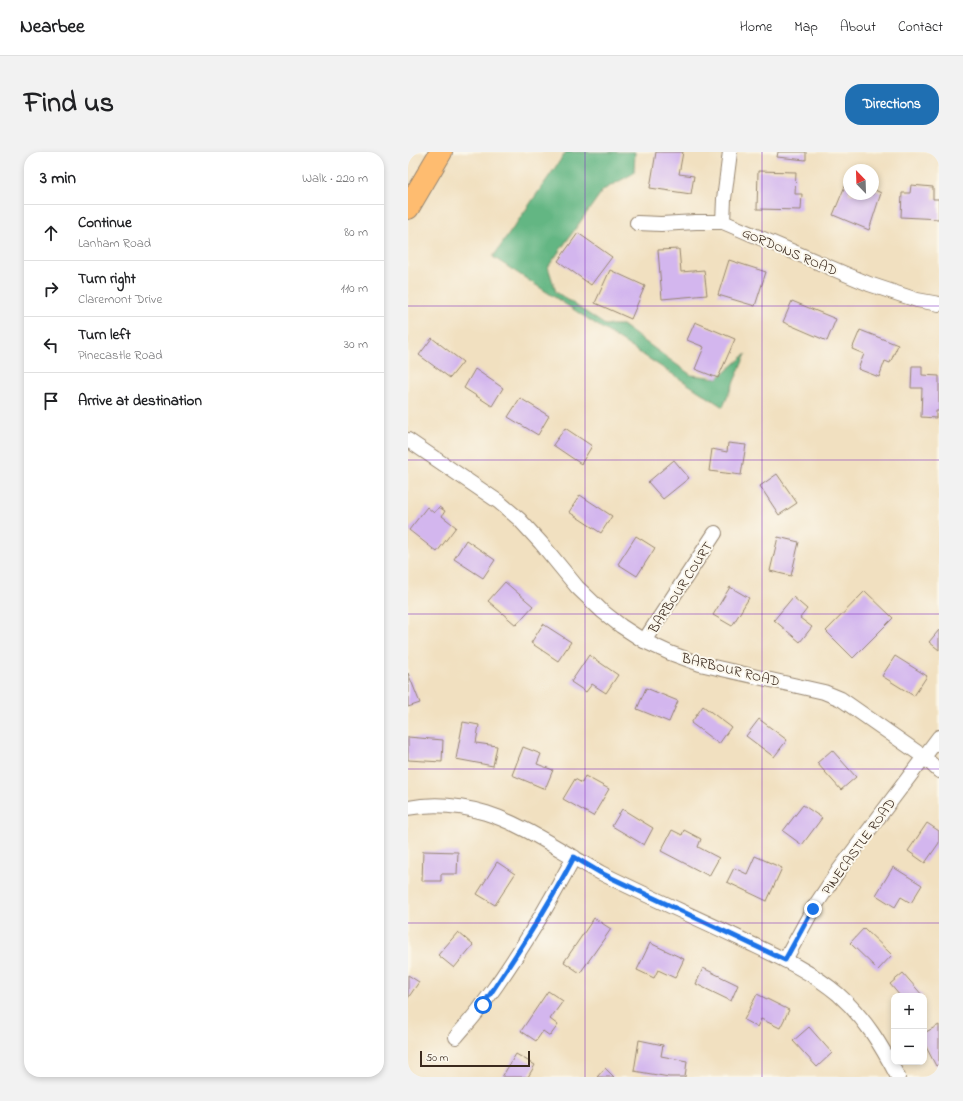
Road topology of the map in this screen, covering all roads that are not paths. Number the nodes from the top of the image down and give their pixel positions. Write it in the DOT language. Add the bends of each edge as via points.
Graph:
graph roads {
  1 [pos="441,152"];
  2 [pos="730,152"];
  3 [pos="408,208"];
  4 [pos="723,222"];
  5 [pos="637,223"];
  6 [pos="939,304"];
  7 [pos="408,440"];
  8 [pos="715,533"];
  9 [pos="644,641"];
  10 [pos="939,737"];
  11 [pos="924,757"];
  12 [pos="939,771"];
  13 [pos="408,808"];
  14 [pos="574,857"];
  15 [pos="785,960"];
  16 [pos="456,1037"];
  17 [pos="898,1077"];
  1 -- 3 [label="highway"];
  2 -- 4 [label="street"];
  4 -- 5 [label="street, GORDONS ROAD"];
  4 -- 6 [label="street, GORDONS ROAD" via="869,284 917,300"];
  7 -- 9 [label="street, BARBOUR ROAD" via="499,502 519,519 577,587 602,611"];
  8 -- 9 [label="street, BARBOUR COURT"];
  9 -- 11 [label="street, BARBOUR ROAD" via="670,654 700,664 824,692 841,699"];
  10 -- 11 [label="street, PINECASTLE ROAD"];
  11 -- 12 [label="street, BARBOUR ROAD"];
  11 -- 15 [label="street, PINECASTLE ROAD" via="839,870 813,909"];
  13 -- 14 [label="street" via="461,807 485,813 509,822"];
  14 -- 15 [label="street" via="601,873"];
  14 -- 16 [label="street" via="522,946 483,1005"];
  15 -- 17 [label="street" via="815,977 860,1016 878,1039"];
}
